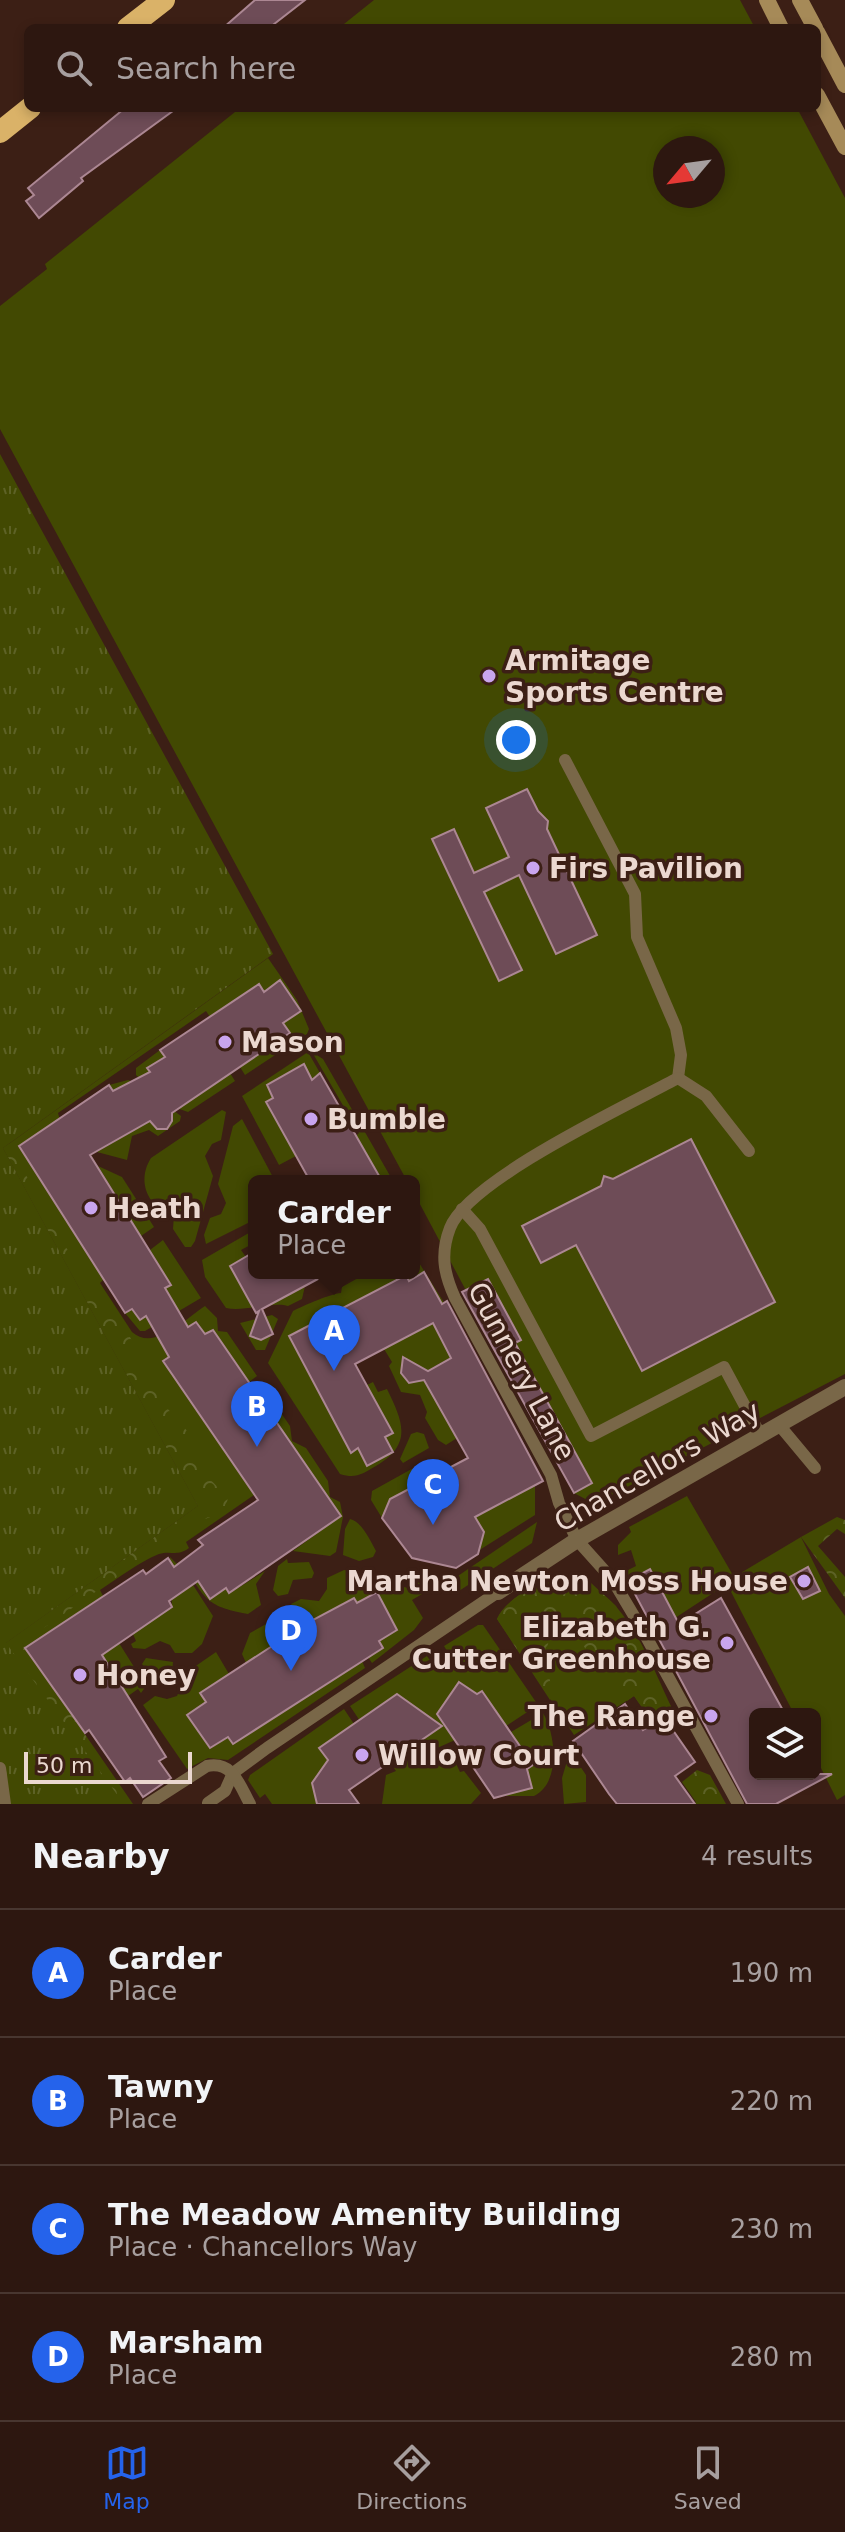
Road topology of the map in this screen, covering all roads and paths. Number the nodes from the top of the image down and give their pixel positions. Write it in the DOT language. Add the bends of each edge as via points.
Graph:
graph roads {
  1 [pos="164,0"];
  2 [pos="767,0"];
  3 [pos="800,0"];
  4 [pos="133,24"];
  5 [pos="779,24"];
  6 [pos="813,24"];
  7 [pos="821,39"];
  8 [pos="845,85"];
  9 [pos="821,102"];
  10 [pos="25,112"];
  11 [pos="0,132"];
  12 [pos="845,147"];
  13 [pos="565,760"];
  14 [pos="678,1078"];
  15 [pos="749,1151"];
  16 [pos="462,1209"];
  17 [pos="845,1387"];
  18 [pos="780,1426"];
  19 [pos="761,1436"];
  20 [pos="815,1468"];
  21 [pos="577,1540"];
  22 [pos="498,1592"];
  23 [pos="0,1768"];
  24 [pos="233,1773"];
  25 [pos="208,1803"];
  26 [pos="5,1804"];
  27 [pos="148,1804"];
  28 [pos="250,1804"];
  29 [pos="738,1804"];
  1 -- 4 [label="highway"];
  2 -- 5 [label="main road"];
  3 -- 6 [label="main road"];
  7 -- 8 [label="main road"];
  9 -- 12 [label="main road"];
  10 -- 11 [label="highway"];
  13 -- 14 [label="lane" via="635,894 637,937 676,1028"];
  14 -- 15 [label="lane" via="706,1096"];
  14 -- 16 [label="lane, Gunnery Lane" via="512,1169"];
  16 -- 19 [label="lane" via="480,1229 591,1436 724,1367"];
  16 -- 21 [label="lane, Gunnery Lane" via="450,1226 443,1269 551,1475"];
  17 -- 18 [label="street, Chancellors Way"];
  18 -- 19 [label="street, Chancellors Way"];
  18 -- 20 [label="lane"];
  19 -- 21 [label="street, Chancellors Way"];
  21 -- 22 [label="street, Chancellors Way"];
  21 -- 29 [label="lane, Gunnery Lane" via="612,1579"];
  22 -- 24 [label="lane"];
  23 -- 26 [label="lane"];
  24 -- 25 [label="lane" via="225,1791"];
  24 -- 27 [label="lane" via="225,1765 207,1766"];
  24 -- 28 [label="lane"];
}
